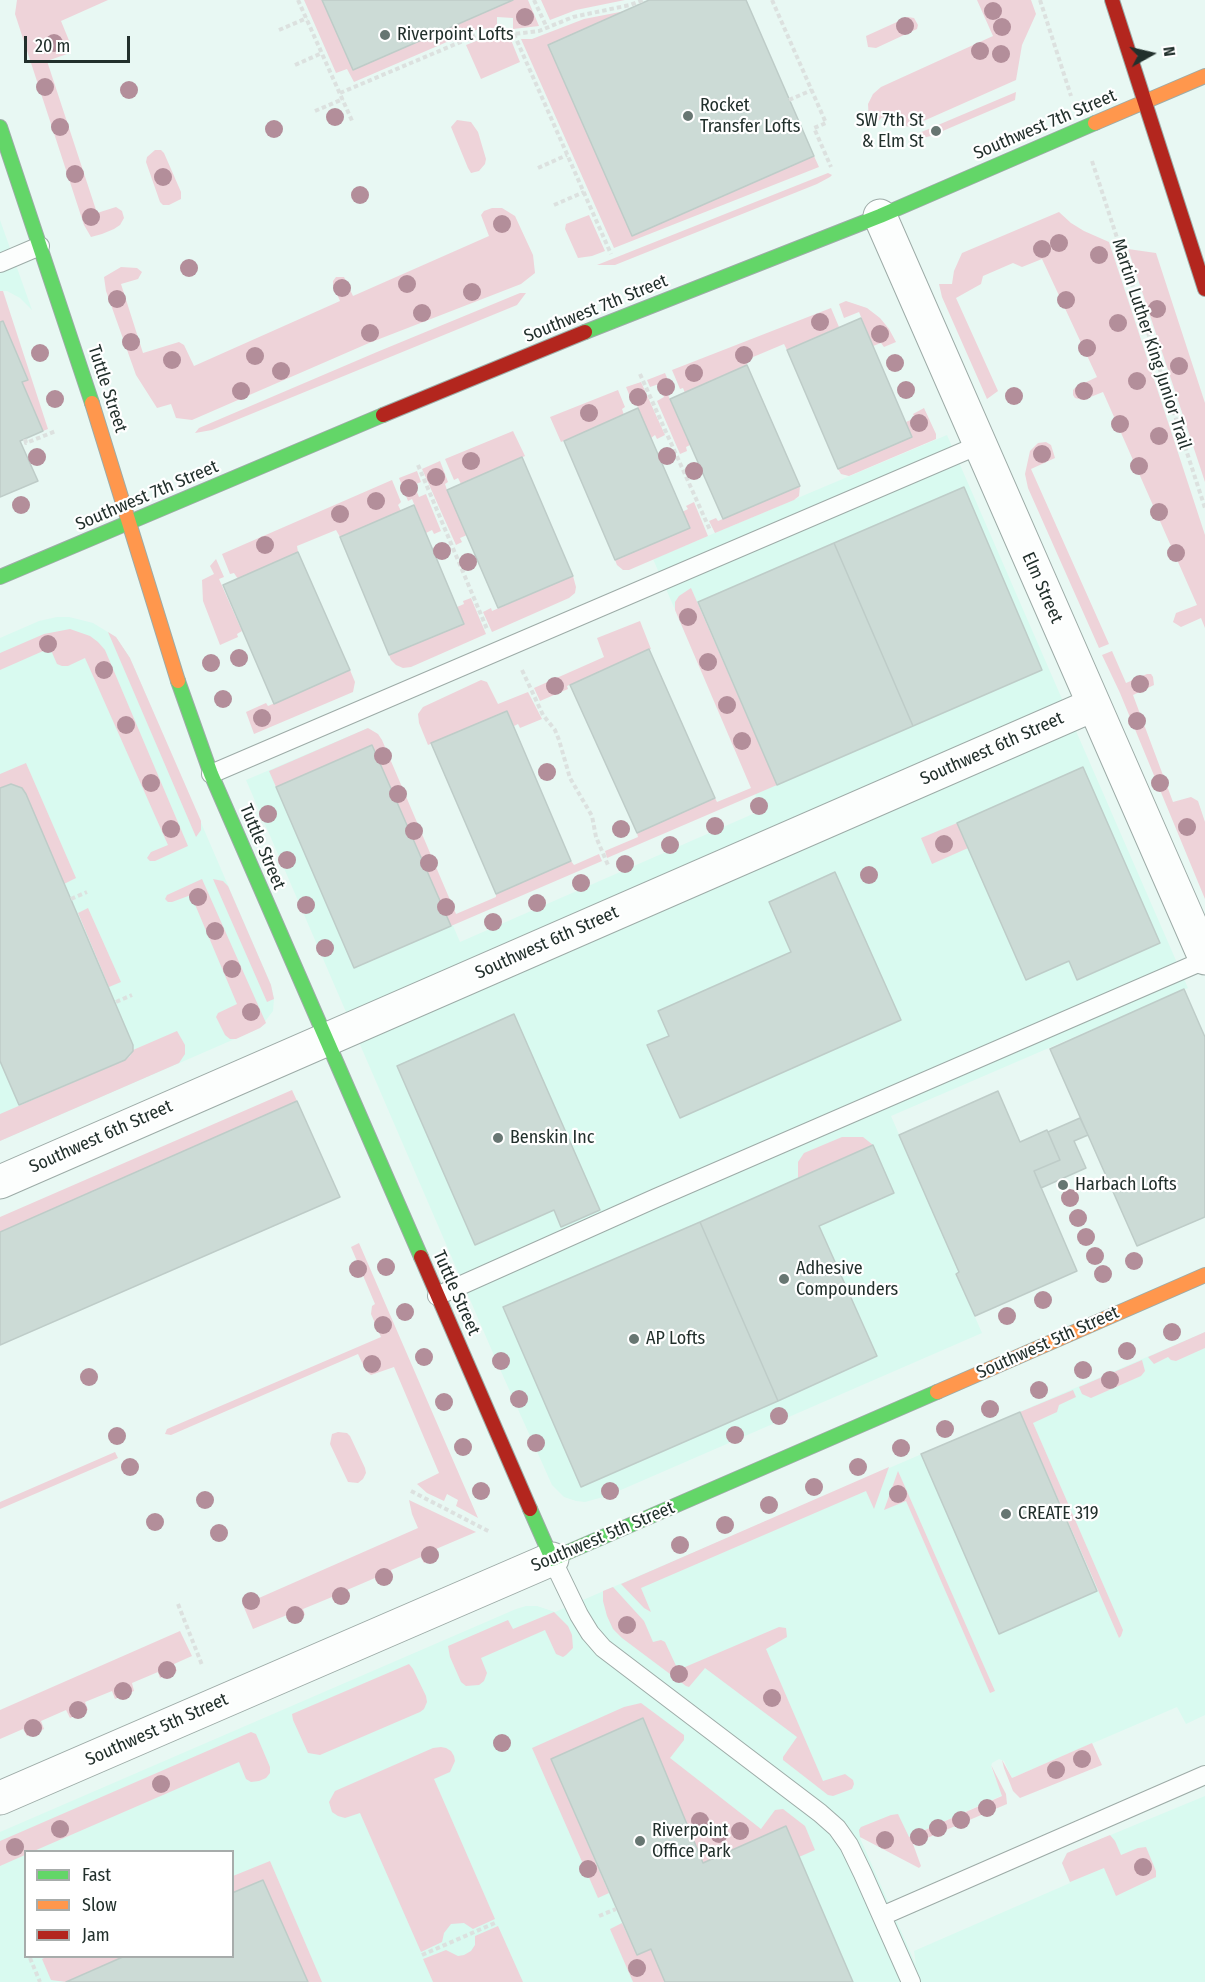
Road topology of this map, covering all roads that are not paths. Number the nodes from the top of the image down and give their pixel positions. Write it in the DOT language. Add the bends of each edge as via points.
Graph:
graph roads {
  1 [pos="1112,0"];
  2 [pos="1205,76"];
  3 [pos="1144,102"];
  4 [pos="0,126"];
  5 [pos="880,216"];
  6 [pos="40,246"];
  7 [pos="0,262"];
  8 [pos="1205,290"];
  9 [pos="979,445"];
  10 [pos="129,523"];
  11 [pos="0,577"];
  12 [pos="1094,705"];
  13 [pos="211,774"];
  14 [pos="1205,959"];
  15 [pos="326,1040"];
  16 [pos="0,1182"];
  17 [pos="1205,1275"];
  18 [pos="437,1296"];
  19 [pos="552,1559"];
  20 [pos="1205,1775"];
  21 [pos="0,1798"];
  22 [pos="882,1916"];
  23 [pos="911,1982"];
  1 -- 3 [label="street"];
  2 -- 3 [label="street, Southwest 7th Street"];
  3 -- 5 [label="street, Southwest 7th Street"];
  3 -- 8 [label="street"];
  4 -- 6 [label="street, Tuttle Street"];
  5 -- 9 [label="street, Elm Street"];
  5 -- 10 [label="street, Southwest 7th Street" via="502,365"];
  6 -- 7 [label="lane"];
  6 -- 10 [label="street, Tuttle Street"];
  9 -- 12 [label="street, Elm Street"];
  9 -- 13 [label="lane"];
  10 -- 11 [label="street, Southwest 7th Street"];
  10 -- 13 [label="street, Tuttle Street"];
  12 -- 14 [label="street, Elm Street"];
  12 -- 15 [label="street, Southwest 6th Street"];
  13 -- 15 [label="street, Tuttle Street"];
  14 -- 18 [label="lane"];
  15 -- 16 [label="street, Southwest 6th Street"];
  15 -- 18 [label="street, Tuttle Street"];
  17 -- 19 [label="street, Southwest 5th Street"];
  18 -- 19 [label="street, Tuttle Street"];
  19 -- 21 [label="street, Southwest 5th Street"];
  19 -- 22 [label="lane" via="579,1615 603,1648 837,1828"];
  20 -- 22 [label="lane"];
  22 -- 23 [label="lane"];
}
